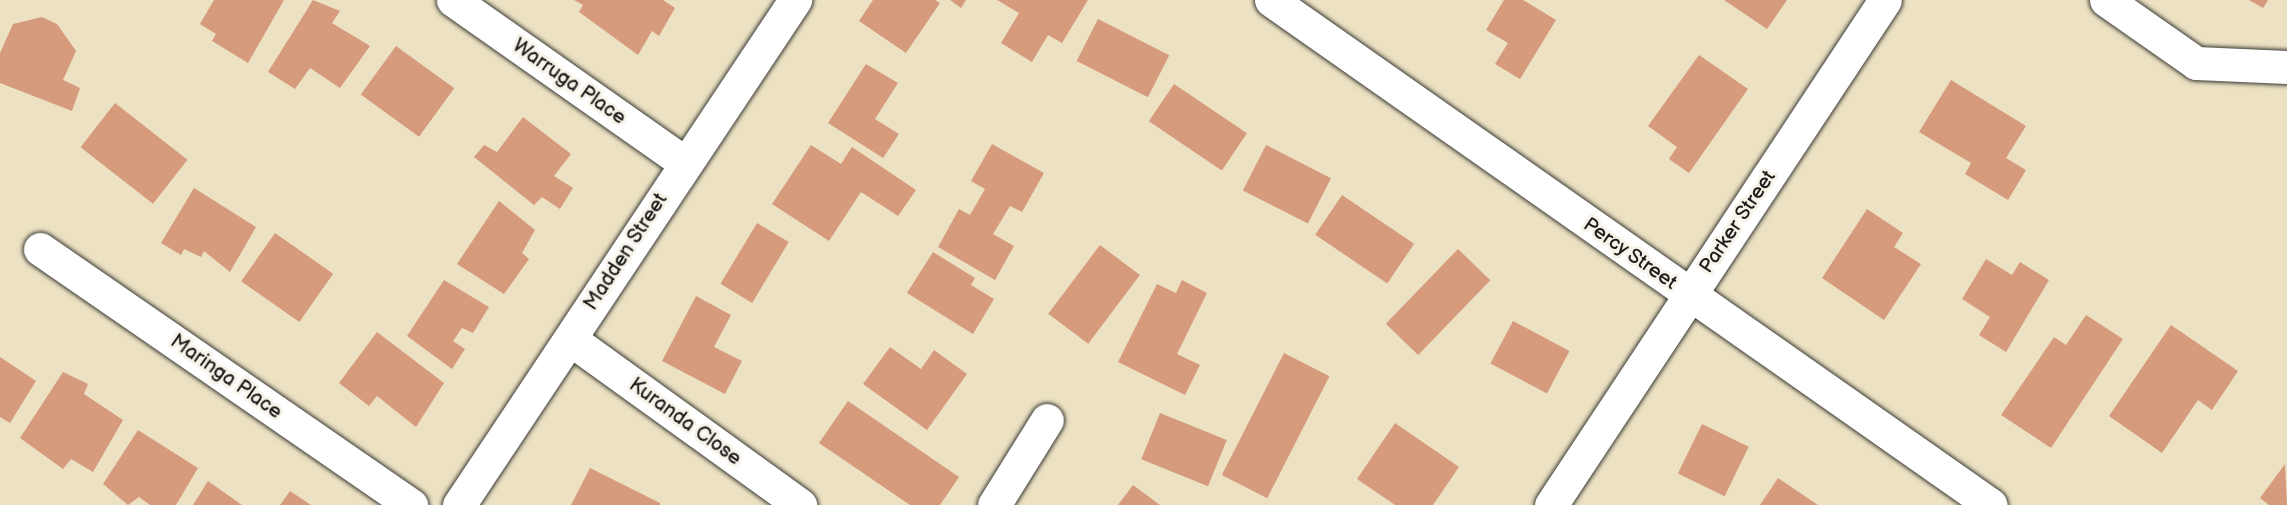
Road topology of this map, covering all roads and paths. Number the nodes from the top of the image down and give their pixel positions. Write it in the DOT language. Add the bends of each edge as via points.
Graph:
graph roads {
  1 [pos="453,0"];
  2 [pos="795,0"];
  3 [pos="1271,0"];
  4 [pos="1886,0"];
  5 [pos="2106,0"];
  6 [pos="2287,67"];
  7 [pos="685,163"];
  8 [pos="40,249"];
  9 [pos="1689,296"];
  10 [pos="570,339"];
  11 [pos="1047,420"];
  12 [pos="411,505"];
  13 [pos="459,505"];
  14 [pos="800,505"];
  15 [pos="994,505"];
  16 [pos="1551,505"];
  17 [pos="1991,505"];
  1 -- 7 [label="street, Warruga Place"];
  2 -- 7 [label="street, Madden Street"];
  3 -- 9 [label="street, Percy Street"];
  4 -- 9 [label="street, Parker Street"];
  5 -- 6 [label="street" via="2196,63"];
  7 -- 10 [label="street, Madden Street"];
  8 -- 12 [label="street, Maringa Place"];
  9 -- 16 [label="street, Parker Street"];
  9 -- 17 [label="street, Percy Street"];
  10 -- 13 [label="street, Madden Street"];
  10 -- 14 [label="street, Kuranda Close"];
  11 -- 15 [label="street"];
}
